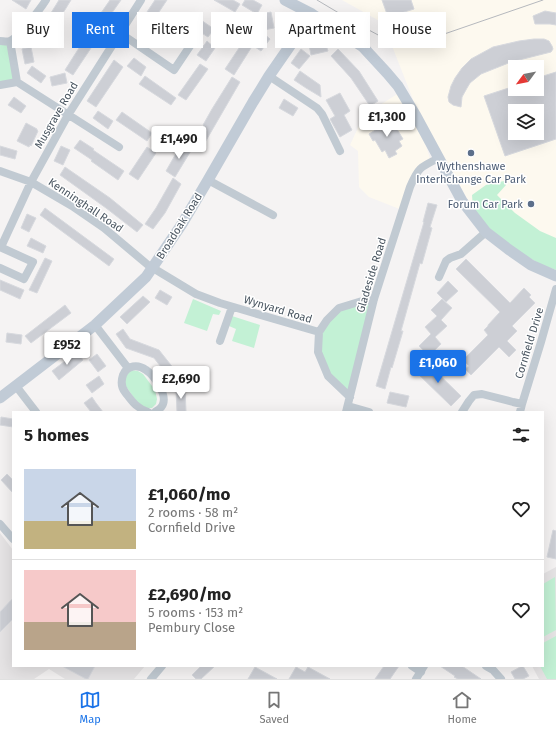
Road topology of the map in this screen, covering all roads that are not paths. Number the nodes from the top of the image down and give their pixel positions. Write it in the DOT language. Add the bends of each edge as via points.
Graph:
graph roads {
  1 [pos="46,0"];
  2 [pos="141,0"];
  3 [pos="286,0"];
  4 [pos="308,12"];
  5 [pos="129,19"];
  6 [pos="0,41"];
  7 [pos="10,41"];
  8 [pos="110,48"];
  9 [pos="142,48"];
  10 [pos="189,48"];
  11 [pos="288,48"];
  12 [pos="363,48"];
  13 [pos="269,76"];
  14 [pos="17,82"];
  15 [pos="0,85"];
  16 [pos="68,115"];
  17 [pos="119,147"];
  18 [pos="340,151"];
  19 [pos="439,158"];
  20 [pos="0,172"];
  21 [pos="208,180"];
  22 [pos="31,182"];
  23 [pos="273,215"];
  24 [pos="486,232"];
  25 [pos="0,247"];
  26 [pos="0,268"];
  27 [pos="153,268"];
  28 [pos="556,276"];
  29 [pos="438,277"];
  30 [pos="556,290"];
  31 [pos="374,299"];
  32 [pos="232,307"];
  33 [pos="94,325"];
  34 [pos="318,332"];
  35 [pos="220,341"];
  36 [pos="128,368"];
  37 [pos="16,386"];
  38 [pos="350,397"];
  39 [pos="0,398"];
  40 [pos="522,404"];
  41 [pos="347,409"];
  42 [pos="35,411"];
  43 [pos="144,411"];
  44 [pos="156,411"];
  45 [pos="362,411"];
  46 [pos="463,411"];
  47 [pos="520,411"];
  48 [pos="0,524"];
  49 [pos="12,538"];
  50 [pos="161,667"];
  51 [pos="488,667"];
  52 [pos="422,669"];
  53 [pos="151,679"];
  54 [pos="416,679"];
  55 [pos="501,679"];
  1 -- 7 [label="street" via="20,33"];
  2 -- 5 [label="street, Musgrave Road"];
  3 -- 4 [label="street"];
  6 -- 7 [label="street"];
  7 -- 14 [label="street"];
  8 -- 16 [label="street, Musgrave Road"];
  9 -- 10 [label="street" via="174,70"];
  11 -- 13 [label="street, Broadoak Road"];
  12 -- 19 [label="street" via="398,86"];
  13 -- 18 [label="street" via="317,108"];
  13 -- 21 [label="street, Broadoak Road"];
  14 -- 15 [label="street"];
  14 -- 16 [label="street"];
  16 -- 17 [label="street"];
  16 -- 22 [label="street, Musgrave Road"];
  19 -- 24 [label="street" via="462,201"];
  19 -- 31 [label="street, Gladeside Road" via="422,166 415,174"];
  20 -- 22 [label="street, Kenninghall Road"];
  21 -- 23 [label="street"];
  21 -- 27 [label="street, Broadoak Road"];
  22 -- 25 [label="street, Musgrave Road"];
  22 -- 27 [label="street, Kenninghall Road" via="104,228"];
  24 -- 28 [label="street" via="531,264"];
  24 -- 29 [label="street" via="462,254 446,261"];
  25 -- 26 [label="street" via="33,262 24,279"];
  27 -- 32 [label="street, Wynyard Road" via="196,294"];
  27 -- 33 [label="street, Broadoak Road"];
  30 -- 40 [label="street, Cornfield Drive"];
  31 -- 34 [label="street, Wynyard Road" via="339,308"];
  31 -- 38 [label="street, Gladeside Road"];
  32 -- 34 [label="street, Wynyard Road"];
  32 -- 35 [label="street, Wynyard Road"];
  33 -- 36 [label="street"];
  33 -- 37 [label="street, Broadoak Road"];
  34 -- 38 [label="street, Wynyard Road" via="318,352 328,376"];
  36 -- 43 [label="street" via="122,377 122,385 136,406"];
  36 -- 44 [label="street" via="134,366 146,370 161,389 164,402"];
  37 -- 39 [label="street, Broadoak Road"];
  37 -- 42 [label="street"];
  38 -- 41 [label="street, Gladeside Road"];
  40 -- 46 [label="street" via="482,394 474,395"];
  40 -- 47 [label="street, Cornfield Drive"];
  41 -- 45 [label="street"];
  48 -- 49 [label="street"];
  50 -- 53 [label="street"];
  51 -- 55 [label="street"];
  52 -- 54 [label="street"];
}
